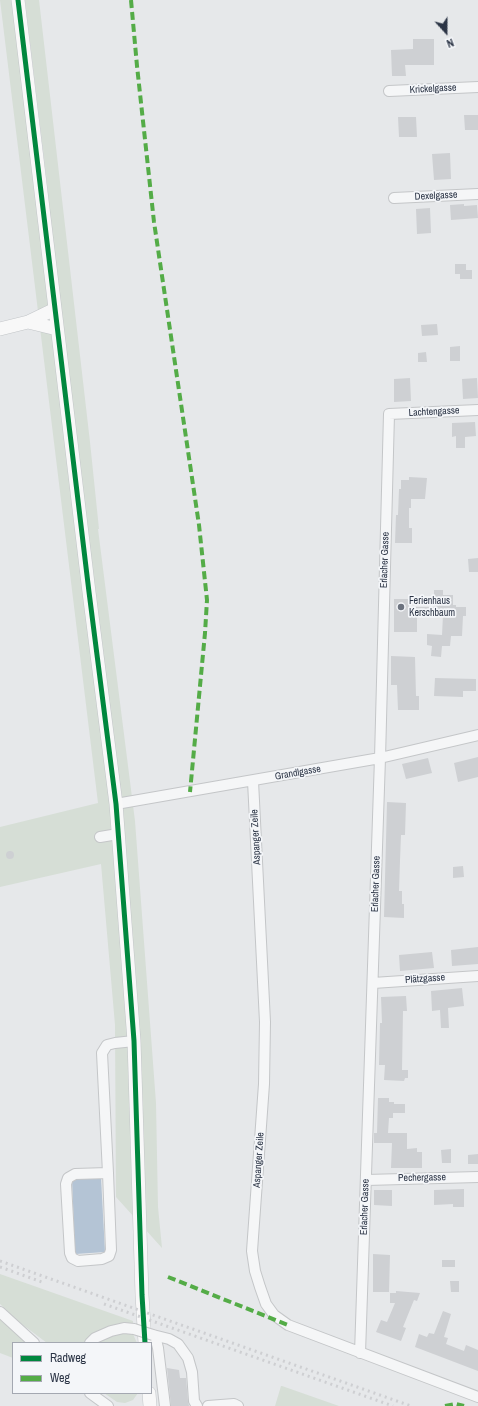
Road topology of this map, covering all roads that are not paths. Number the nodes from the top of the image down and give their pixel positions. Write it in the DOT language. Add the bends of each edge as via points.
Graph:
graph roads {
  1 [pos="18,0"];
  2 [pos="478,87"];
  3 [pos="389,91"];
  4 [pos="478,194"];
  5 [pos="394,198"];
  6 [pos="55,309"];
  7 [pos="28,322"];
  8 [pos="0,329"];
  9 [pos="57,329"];
  10 [pos="478,410"];
  11 [pos="389,414"];
  12 [pos="478,735"];
  13 [pos="380,758"];
  14 [pos="253,781"];
  15 [pos="116,804"];
  16 [pos="118,834"];
  17 [pos="100,837"];
  18 [pos="478,976"];
  19 [pos="373,983"];
  20 [pos="134,1041"];
  21 [pos="108,1173"];
  22 [pos="478,1177"];
  23 [pos="366,1180"];
  24 [pos="0,1312"];
  25 [pos="149,1339"];
  26 [pos="169,1339"];
  27 [pos="33,1342"];
  28 [pos="91,1342"];
  29 [pos="158,1348"];
  30 [pos="360,1353"];
  31 [pos="86,1394"];
  32 [pos="91,1394"];
  33 [pos="478,1397"];
  34 [pos="196,1404"];
  35 [pos="97,1406"];
  36 [pos="108,1406"];
  37 [pos="165,1406"];
  38 [pos="208,1406"];
  39 [pos="238,1406"];
  1 -- 6 [label="main road"];
  2 -- 3 [label="street, Krickelgasse"];
  4 -- 5 [label="street, Dexelgasse"];
  6 -- 7 [label="main road"];
  6 -- 9 [label="main road"];
  7 -- 8 [label="main road"];
  7 -- 9 [label="main road"];
  9 -- 15 [label="main road"];
  10 -- 11 [label="street, Lachtengasse"];
  11 -- 13 [label="street, Erlacher Gasse"];
  12 -- 13 [label="street, Grandlgasse"];
  13 -- 14 [label="street, Grandlgasse"];
  13 -- 19 [label="street, Erlacher Gasse"];
  14 -- 15 [label="street, Grandlgasse"];
  14 -- 30 [label="street, Aspanger Zeile" via="265,1022 264,1084 252,1251 255,1271 266,1304 274,1315 288,1325"];
  15 -- 16 [label="main road"];
  16 -- 17 [label="street"];
  16 -- 20 [label="main road"];
  18 -- 19 [label="street, Plätzgasse"];
  19 -- 23 [label="street, Erlacher Gasse"];
  20 -- 21 [label="street" via="107,1046 102,1053"];
  20 -- 25 [label="main road" via="142,1296"];
  21 -- 21 [label="street" via="75,1174 68,1178 66,1184 70,1253 72,1258 78,1261 102,1260 109,1256 111,1250"];
  22 -- 23 [label="street, Pechergasse"];
  23 -- 30 [label="street, Erlacher Gasse"];
  24 -- 27 [label="street"];
  25 -- 26 [label="street"];
  25 -- 28 [label="street, bridge" via="134,1328 124,1328 95,1338"];
  25 -- 29 [label="street" via="156,1340"];
  26 -- 29 [label="street" via="162,1342"];
  26 -- 34 [label="street" via="178,1344 188,1358"];
  29 -- 37 [label="street"];
  30 -- 33 [label="street, Aspanger Zeile"];
  31 -- 35 [label="street"];
  32 -- 36 [label="street"];
  38 -- 39 [label="street"];
}
